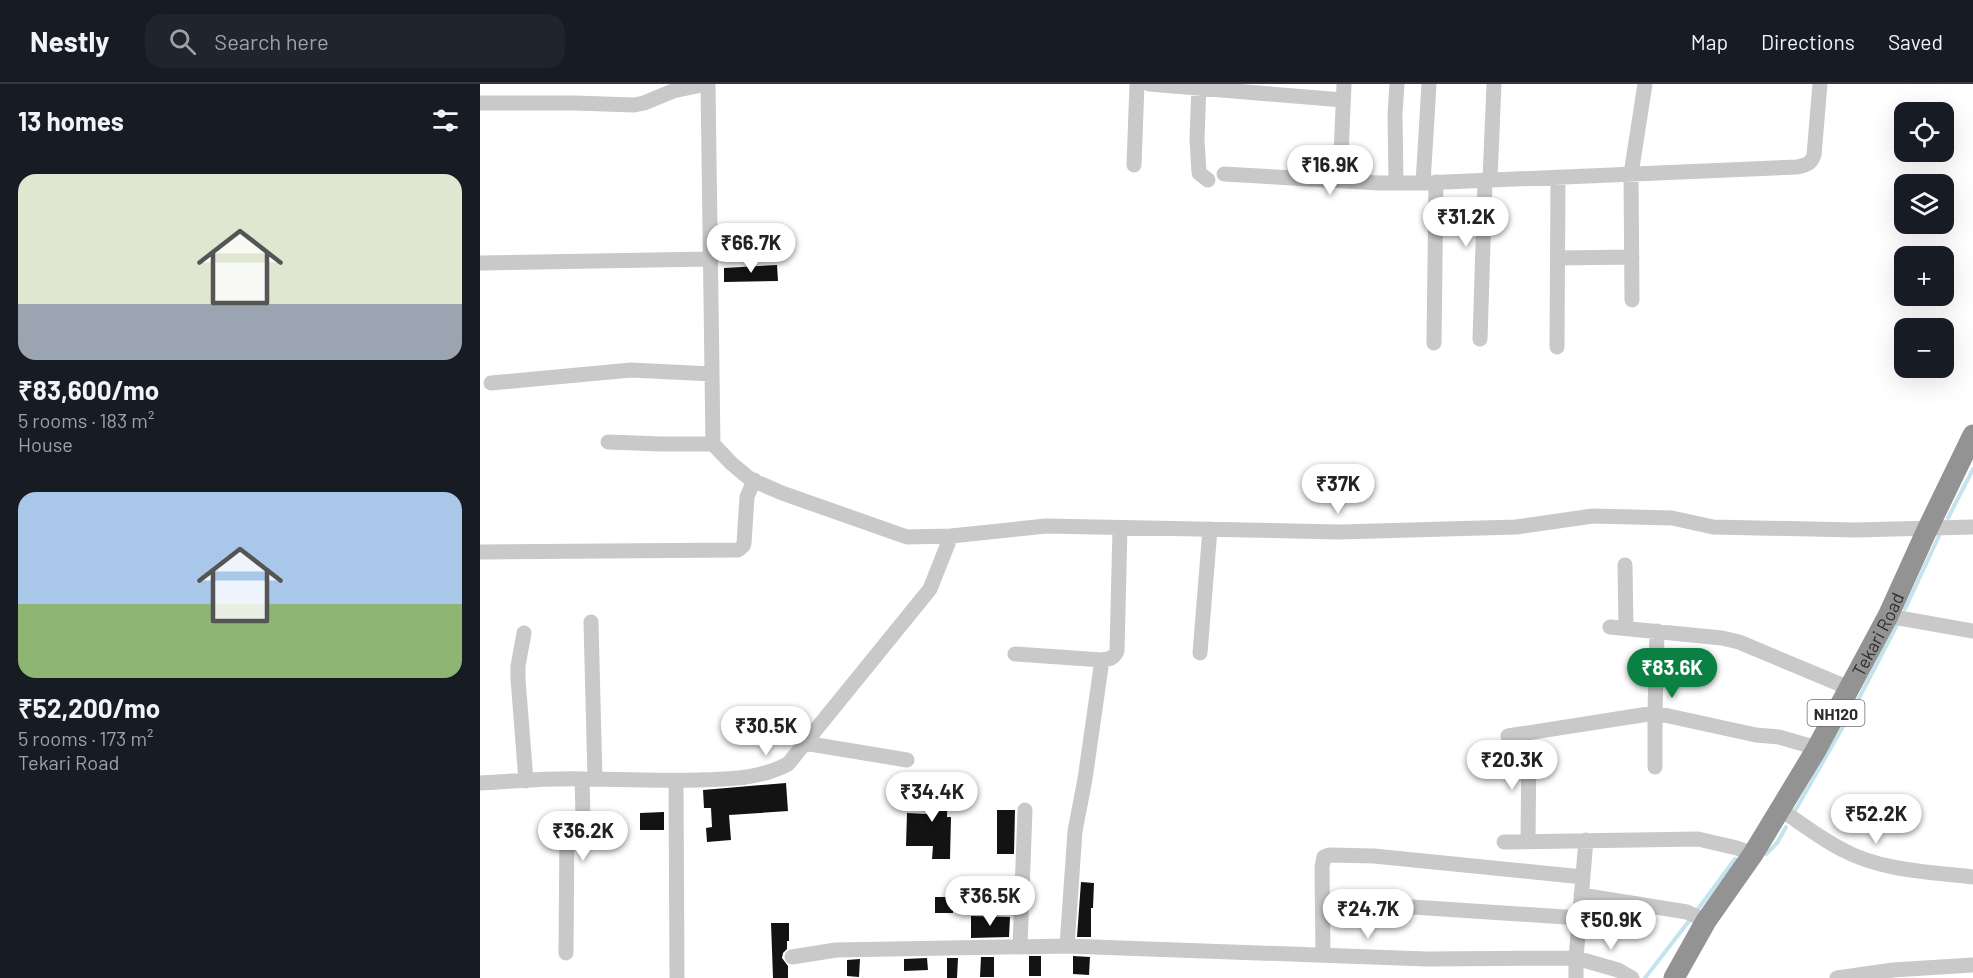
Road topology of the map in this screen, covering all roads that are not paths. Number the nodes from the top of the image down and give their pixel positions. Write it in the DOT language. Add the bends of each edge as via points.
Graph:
graph roads {
  1 [pos="708,84"];
  2 [pos="1137,84"];
  3 [pos="1149,84"];
  4 [pos="1344,84"];
  5 [pos="1397,84"];
  6 [pos="1429,84"];
  7 [pos="1494,84"];
  8 [pos="1645,84"];
  9 [pos="1820,84"];
  10 [pos="1199,86"];
  11 [pos="1343,100"];
  12 [pos="480,103"];
  13 [pos="1134,165"];
  14 [pos="1224,174"];
  15 [pos="1631,174"];
  16 [pos="1557,177"];
  17 [pos="1208,180"];
  18 [pos="1340,180"];
  19 [pos="1490,180"];
  20 [pos="1430,182"];
  21 [pos="1396,183"];
  22 [pos="1632,257"];
  23 [pos="1557,258"];
  24 [pos="711,259"];
  25 [pos="480,263"];
  26 [pos="1632,300"];
  27 [pos="1480,339"];
  28 [pos="1434,343"];
  29 [pos="1557,347"];
  30 [pos="712,374"];
  31 [pos="491,383"];
  32 [pos="1973,435"];
  33 [pos="608,442"];
  34 [pos="713,444"];
  35 [pos="754,480"];
  36 [pos="1973,527"];
  37 [pos="1120,528"];
  38 [pos="1210,529"];
  39 [pos="1927,530"];
  40 [pos="951,536"];
  41 [pos="480,552"];
  42 [pos="1624,565"];
  43 [pos="1888,616"];
  44 [pos="591,622"];
  45 [pos="1610,627"];
  46 [pos="1626,628"];
  47 [pos="1973,631"];
  48 [pos="1657,632"];
  49 [pos="524,633"];
  50 [pos="1200,653"];
  51 [pos="1015,654"];
  52 [pos="1102,660"];
  53 [pos="1849,688"];
  54 [pos="1655,714"];
  55 [pos="1508,736"];
  56 [pos="1529,741"];
  57 [pos="804,743"];
  58 [pos="1816,750"];
  59 [pos="907,760"];
  60 [pos="1655,767"];
  61 [pos="589,779"];
  62 [pos="526,781"];
  63 [pos="676,781"];
  64 [pos="480,783"];
  65 [pos="1025,810"];
  66 [pos="1781,810"];
  67 [pos="1586,840"];
  68 [pos="1528,841"];
  69 [pos="1504,842"];
  70 [pos="1753,854"];
  71 [pos="1583,877"];
  72 [pos="1973,877"];
  73 [pos="1581,895"];
  74 [pos="1382,905"];
  75 [pos="1580,918"];
  76 [pos="1706,921"];
  77 [pos="1020,946"];
  78 [pos="1067,946"];
  79 [pos="566,953"];
  80 [pos="1323,954"];
  81 [pos="792,957"];
  82 [pos="1576,958"];
  83 [pos="1973,965"];
  84 [pos="677,978"];
  85 [pos="1576,978"];
  86 [pos="1632,978"];
  87 [pos="1674,978"];
  88 [pos="1837,978"];
  1 -- 12 [label="street" via="634,105"];
  1 -- 24 [label="street"];
  2 -- 13 [label="street"];
  3 -- 10 [label="street"];
  4 -- 11 [label="street"];
  5 -- 21 [label="street"];
  6 -- 20 [label="street"];
  7 -- 19 [label="street"];
  8 -- 15 [label="street"];
  9 -- 15 [label="street" via="1814,155 1806,165"];
  10 -- 11 [label="street"];
  10 -- 17 [label="street" via="1199,173"];
  11 -- 18 [label="street"];
  14 -- 18 [label="street"];
  15 -- 16 [label="street"];
  15 -- 22 [label="street"];
  16 -- 19 [label="street"];
  16 -- 23 [label="street"];
  18 -- 21 [label="street"];
  19 -- 20 [label="street"];
  19 -- 27 [label="street" via="1485,182"];
  20 -- 21 [label="street"];
  20 -- 28 [label="street"];
  22 -- 23 [label="street"];
  22 -- 26 [label="street"];
  23 -- 29 [label="street"];
  24 -- 25 [label="street"];
  24 -- 30 [label="street"];
  30 -- 31 [label="street" via="631,370"];
  30 -- 34 [label="street"];
  32 -- 39 [label="highway, Tekari Road / NH120"];
  33 -- 34 [label="street"];
  34 -- 35 [label="street"];
  35 -- 40 [label="street" via="907,537"];
  35 -- 41 [label="street" via="747,497 744,543 738,550"];
  36 -- 39 [label="street"];
  37 -- 38 [label="street"];
  37 -- 40 [label="street" via="1046,526"];
  37 -- 52 [label="street" via="1117,651 1112,658"];
  38 -- 39 [label="street" via="1340,532 1516,527 1593,516 1672,518 1713,527"];
  38 -- 50 [label="street"];
  39 -- 43 [label="highway, Tekari Road / NH120"];
  40 -- 57 [label="street" via="930,589"];
  42 -- 46 [label="street"];
  43 -- 47 [label="street"];
  43 -- 53 [label="highway, Tekari Road / NH120"];
  44 -- 61 [label="street"];
  45 -- 46 [label="street"];
  46 -- 48 [label="street"];
  48 -- 53 [label="street" via="1739,642"];
  48 -- 54 [label="street"];
  49 -- 62 [label="street" via="518,679"];
  51 -- 52 [label="street"];
  52 -- 78 [label="street" via="1075,831"];
  53 -- 58 [label="highway, Tekari Road / NH120"];
  54 -- 55 [label="street"];
  54 -- 58 [label="street" via="1779,737"];
  54 -- 60 [label="street"];
  56 -- 68 [label="street"];
  57 -- 59 [label="street"];
  57 -- 63 [label="street" via="788,764 756,777"];
  58 -- 66 [label="highway, Tekari Road / NH120"];
  61 -- 62 [label="street"];
  61 -- 63 [label="street"];
  61 -- 79 [label="street" via="583,816 567,825"];
  62 -- 64 [label="street"];
  63 -- 84 [label="street"];
  65 -- 77 [label="street"];
  66 -- 70 [label="highway, Tekari Road / NH120"];
  66 -- 72 [label="street" via="1843,850 1867,860"];
  67 -- 68 [label="street"];
  67 -- 70 [label="street" via="1698,839"];
  67 -- 71 [label="street"];
  68 -- 69 [label="street"];
  70 -- 76 [label="highway, Tekari Road / NH120"];
  71 -- 73 [label="street"];
  71 -- 80 [label="street" via="1329,855 1324,857 1322,867"];
  73 -- 75 [label="street"];
  73 -- 76 [label="street" via="1687,912"];
  74 -- 75 [label="street"];
  75 -- 82 [label="street"];
  76 -- 87 [label="highway, Tekari Road / NH120"];
  77 -- 78 [label="street"];
  77 -- 81 [label="street" via="836,950"];
  78 -- 80 [label="street"];
  80 -- 82 [label="street"];
  82 -- 85 [label="street"];
  82 -- 86 [label="street"];
  83 -- 88 [label="street"];
}
